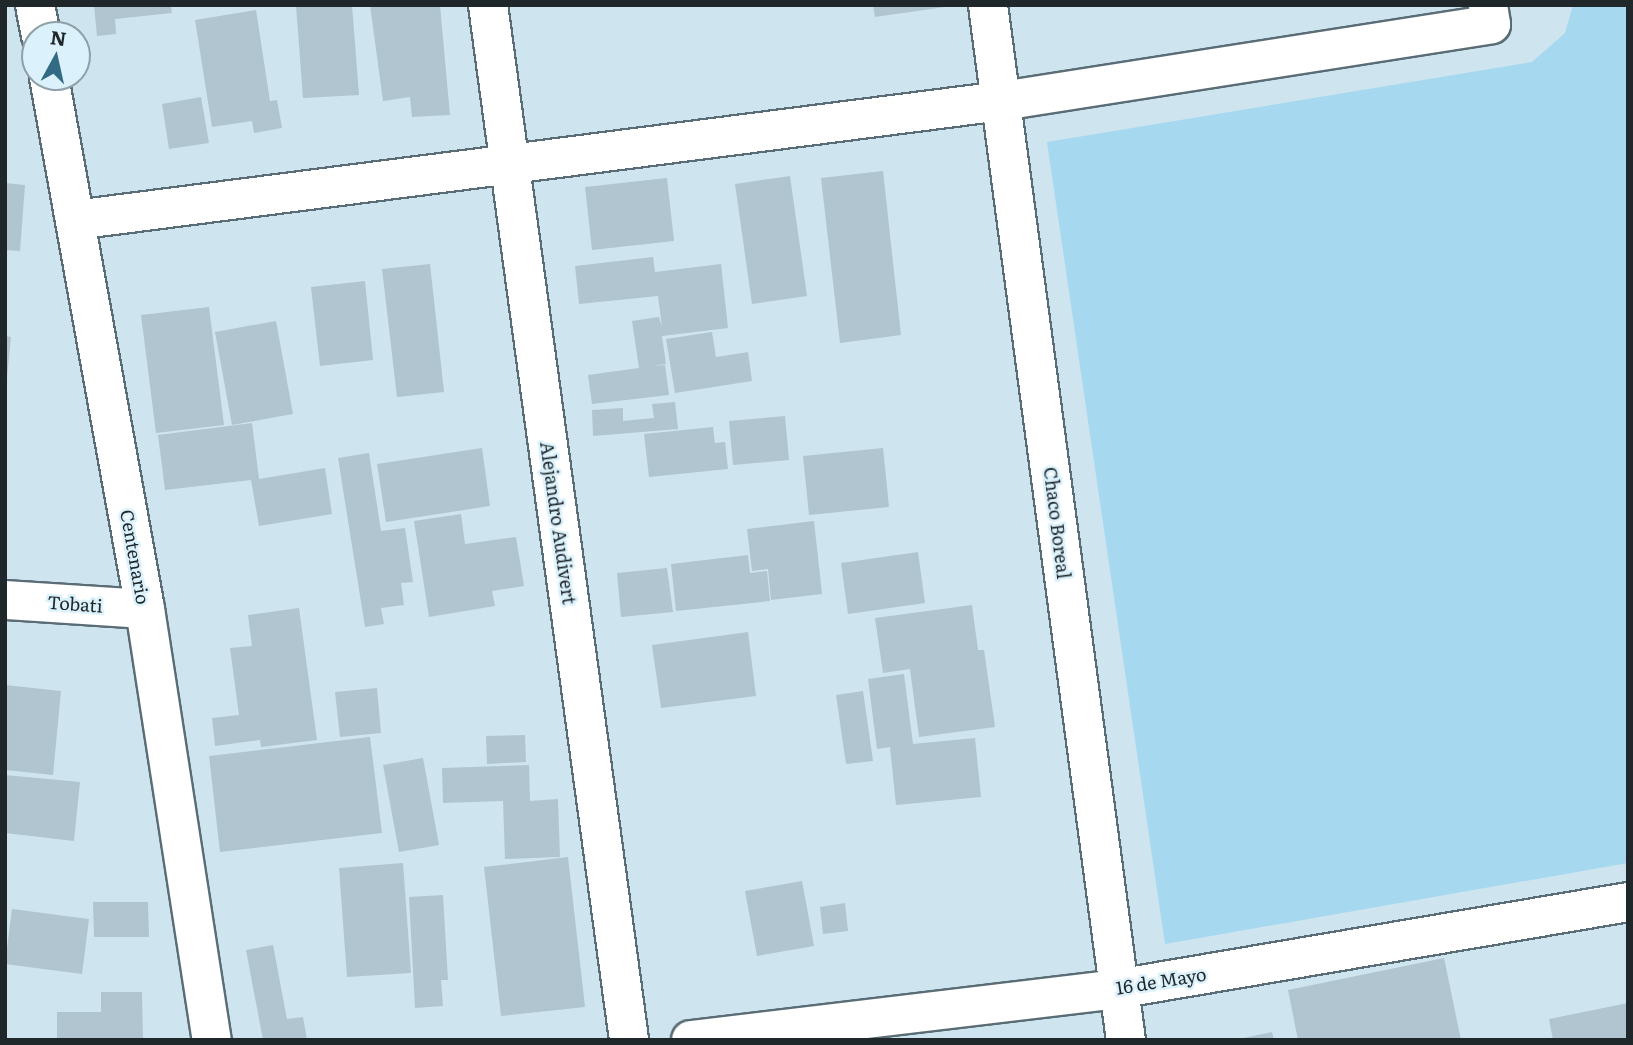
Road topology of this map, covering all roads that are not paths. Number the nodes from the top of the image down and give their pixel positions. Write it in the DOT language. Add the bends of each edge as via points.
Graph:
graph roads {
  1 [pos="488,5"];
  2 [pos="988,5"];
  3 [pos="1489,15"];
  4 [pos="52,91"];
  5 [pos="1002,101"];
  6 [pos="509,165"];
  7 [pos="75,220"];
  8 [pos="5,600"];
  9 [pos="145,609"];
  10 [pos="1628,902"];
  11 [pos="1117,989"];
  12 [pos="212,1040"];
  13 [pos="629,1040"];
  14 [pos="691,1040"];
  15 [pos="1126,1040"];
  1 -- 6 [label="street, Alejandro Audivert"];
  2 -- 5 [label="street, Chaco Boreal"];
  3 -- 5 [label="street"];
  4 -- 7 [label="street, Centenario"];
  5 -- 6 [label="street"];
  5 -- 11 [label="street, Chaco Boreal"];
  6 -- 7 [label="street"];
  6 -- 13 [label="street, Alejandro Audivert"];
  7 -- 9 [label="street, Centenario"];
  8 -- 9 [label="street, Tobati"];
  9 -- 12 [label="street, Centenario"];
  10 -- 11 [label="street, 16 de Mayo"];
  11 -- 14 [label="street, 16 de Mayo"];
  11 -- 15 [label="street, Chaco Boreal"];
}
